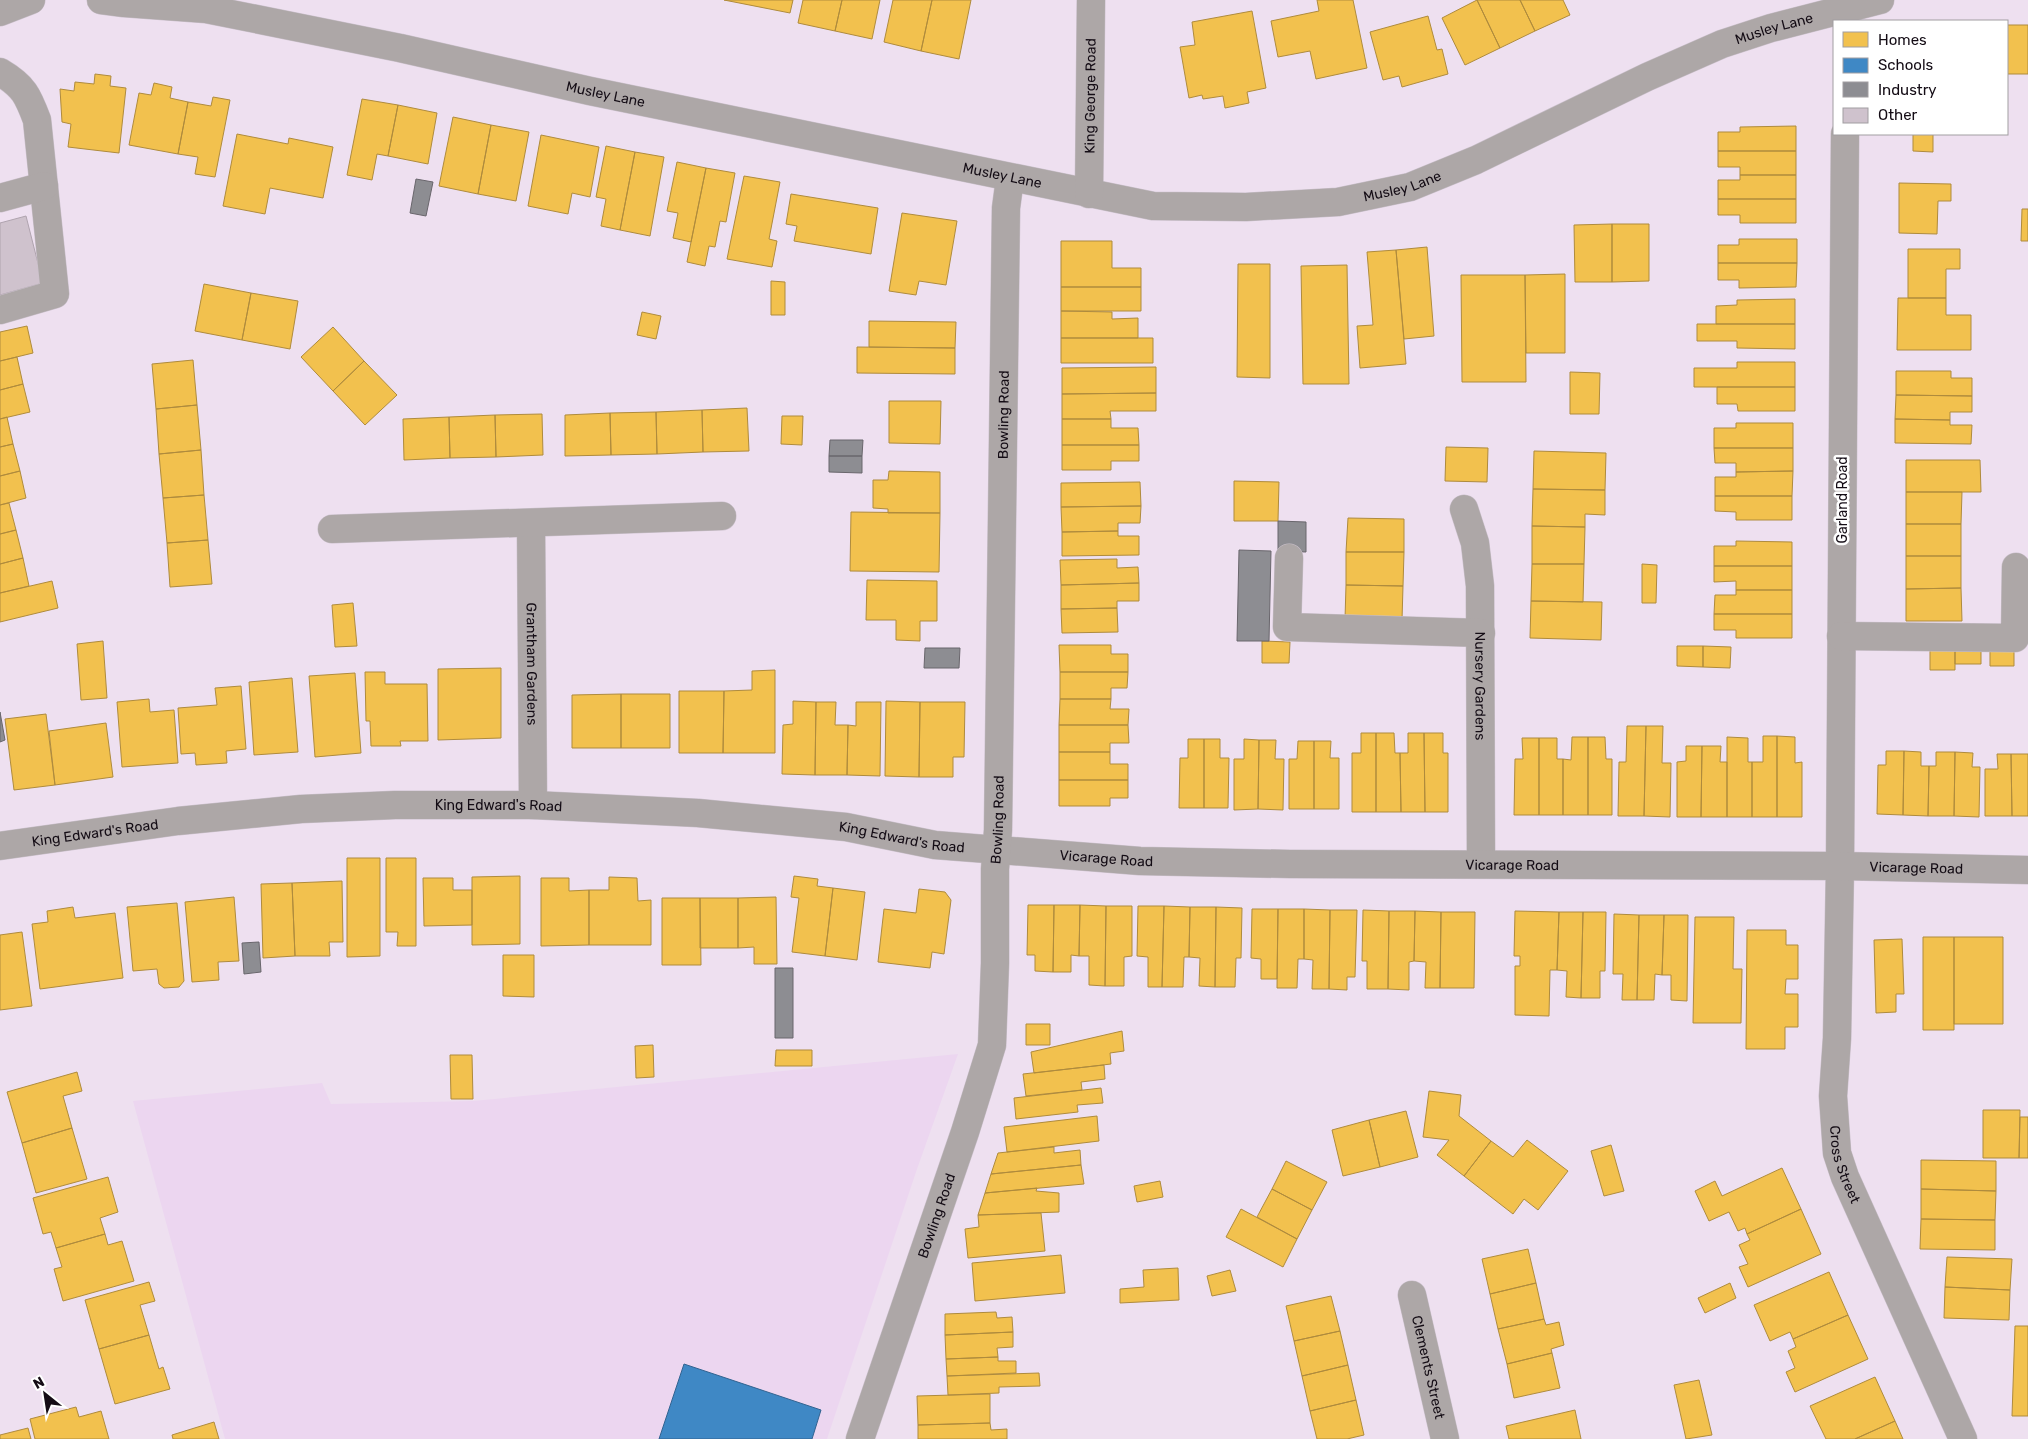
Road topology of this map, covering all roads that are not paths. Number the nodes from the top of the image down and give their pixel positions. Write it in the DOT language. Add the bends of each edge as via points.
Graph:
graph roads {
  1 [pos="31,0"];
  2 [pos="101,0"];
  3 [pos="1091,0"];
  4 [pos="1880,0"];
  5 [pos="0,12"];
  6 [pos="1842,15"];
  7 [pos="0,72"];
  8 [pos="1845,135"];
  9 [pos="1010,178"];
  10 [pos="44,186"];
  11 [pos="1089,194"];
  12 [pos="0,198"];
  13 [pos="0,310"];
  14 [pos="1464,509"];
  15 [pos="722,516"];
  16 [pos="531,523"];
  17 [pos="332,529"];
  18 [pos="1289,558"];
  19 [pos="2016,568"];
  20 [pos="1481,633"];
  21 [pos="1841,636"];
  22 [pos="533,805"];
  23 [pos="0,846"];
  24 [pos="996,850"];
  25 [pos="1481,864"];
  26 [pos="1840,866"];
  27 [pos="2028,870"];
  28 [pos="1412,1295"];
  29 [pos="860,1439"];
  30 [pos="1445,1439"];
  31 [pos="1963,1439"];
  1 -- 5 [label="street"];
  2 -- 9 [label="street, Musley Lane" via="206,9"];
  3 -- 11 [label="street, King George Road"];
  4 -- 6 [label="street, Musley Lane"];
  6 -- 11 [label="street, Musley Lane" via="1771,28 1722,44 1646,77 1476,160 1410,187 1338,202 1246,207 1153,206"];
  7 -- 10 [label="street" via="15,81 28,95 37,120"];
  8 -- 21 [label="street, Garland Road"];
  9 -- 11 [label="street, Musley Lane"];
  9 -- 24 [label="street, Bowling Road" via="1006,208"];
  10 -- 12 [label="street"];
  10 -- 13 [label="street" via="55,294"];
  14 -- 20 [label="street, Nursery Gardens" via="1475,543"];
  15 -- 16 [label="street"];
  16 -- 17 [label="street"];
  16 -- 22 [label="street, Grantham Gardens"];
  18 -- 20 [label="street" via="1287,627"];
  19 -- 21 [label="street" via="2015,638"];
  20 -- 25 [label="street, Nursery Gardens"];
  21 -- 26 [label="street, Garland Road"];
  22 -- 23 [label="street, King Edward's Road" via="301,809"];
  22 -- 24 [label="street, King Edward's Road" via="698,812 846,827 934,845"];
  24 -- 25 [label="street, Vicarage Road" via="1140,861"];
  24 -- 29 [label="street, Bowling Road" via="992,1045"];
  25 -- 26 [label="street, Vicarage Road"];
  26 -- 27 [label="street, Vicarage Road"];
  26 -- 31 [label="street, Cross Street" via="1833,1096 1837,1153"];
  28 -- 30 [label="street, Clements Street"];
}
